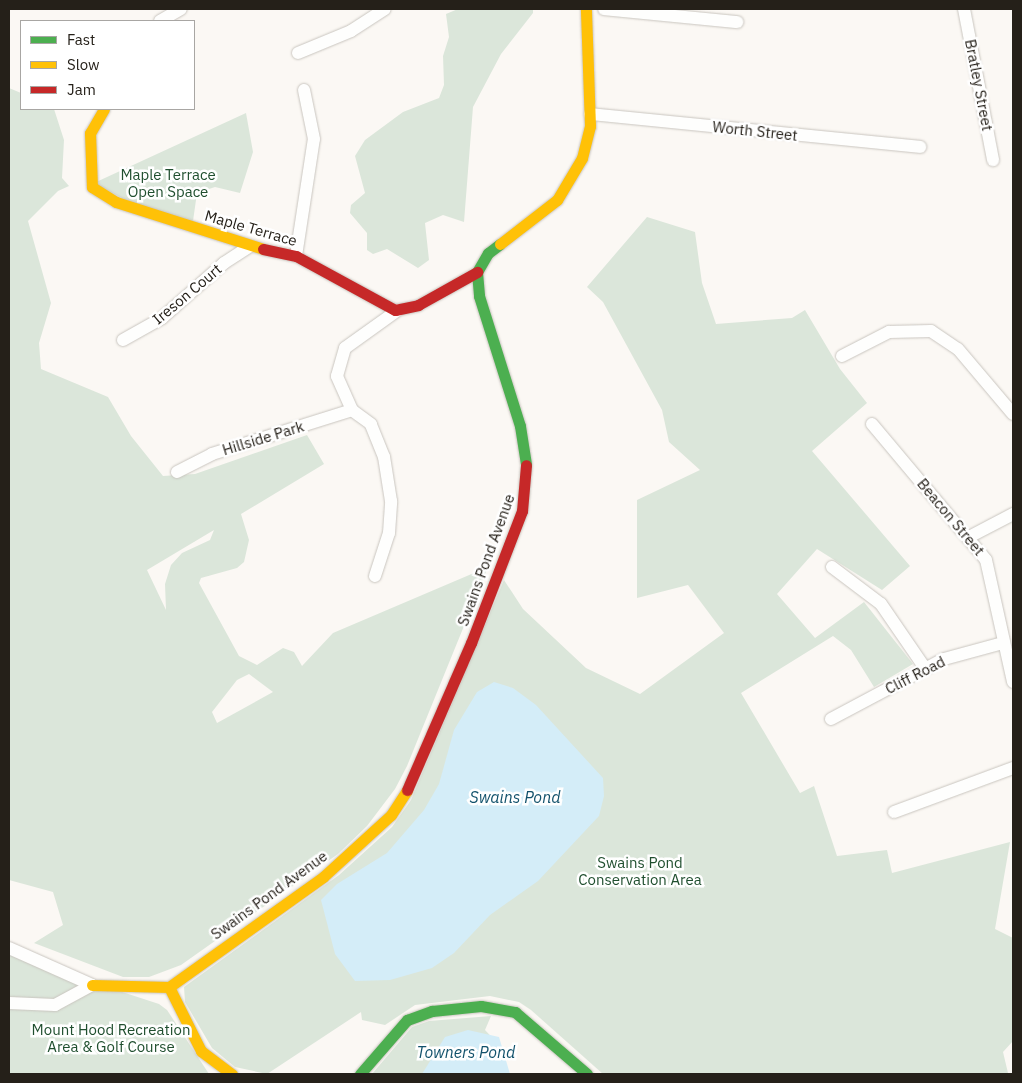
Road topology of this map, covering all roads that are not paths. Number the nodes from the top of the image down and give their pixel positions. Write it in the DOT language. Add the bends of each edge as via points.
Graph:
graph roads {
  1 [pos="385,9"];
  2 [pos="586,9"];
  3 [pos="604,9"];
  4 [pos="964,9"];
  5 [pos="175,10"];
  6 [pos="161,20"];
  7 [pos="737,22"];
  8 [pos="298,53"];
  9 [pos="304,90"];
  10 [pos="103,110"];
  11 [pos="590,114"];
  12 [pos="920,147"];
  13 [pos="994,160"];
  14 [pos="250,246"];
  15 [pos="296,256"];
  16 [pos="478,272"];
  17 [pos="398,310"];
  18 [pos="123,340"];
  19 [pos="842,356"];
  20 [pos="1009,400"];
  21 [pos="352,410"];
  22 [pos="1013,414"];
  23 [pos="872,424"];
  24 [pos="177,472"];
  25 [pos="1013,514"];
  26 [pos="969,537"];
  27 [pos="832,567"];
  28 [pos="375,576"];
  29 [pos="1003,643"];
  30 [pos="925,668"];
  31 [pos="1013,682"];
  32 [pos="832,719"];
  33 [pos="1013,768"];
  34 [pos="894,812"];
  35 [pos="9,948"];
  36 [pos="92,985"];
  37 [pos="169,986"];
  38 [pos="9,1003"];
  39 [pos="232,1074"];
  40 [pos="360,1074"];
  41 [pos="587,1074"];
  1 -- 8 [label="street" via="351,31"];
  2 -- 11 [label="street"];
  3 -- 7 [label="street"];
  4 -- 13 [label="street, Bratley Street"];
  5 -- 6 [label="street"];
  9 -- 15 [label="street" via="314,139"];
  10 -- 14 [label="street, Maple Terrace" via="90,133 88,166 92,187 116,202"];
  11 -- 12 [label="street, Worth Street"];
  11 -- 16 [label="street" via="586,147 564,191 538,218 488,253"];
  14 -- 15 [label="street, Maple Terrace"];
  14 -- 18 [label="street, Ireson Court" via="224,263 162,318"];
  15 -- 17 [label="street, Maple Terrace"];
  16 -- 17 [label="street" via="418,305"];
  16 -- 37 [label="street, Swains Pond Avenue" via="483,310 525,448 527,493 491,593 413,780 391,815 349,855"];
  17 -- 21 [label="street" via="361,334 340,358 336,376"];
  19 -- 20 [label="street" via="889,332 931,331 958,349"];
  20 -- 22 [label="street"];
  21 -- 24 [label="street, Hillside Park" via="274,438 212,454"];
  21 -- 28 [label="street" via="371,424 378,436 391,501 387,540"];
  23 -- 26 [label="street, Beacon Street"];
  25 -- 26 [label="street"];
  26 -- 29 [label="street, Beacon Street" via="992,577"];
  27 -- 30 [label="street" via="876,598"];
  29 -- 30 [label="street, Cliff Road" via="966,651"];
  29 -- 31 [label="street, Beacon Street"];
  30 -- 32 [label="street, Cliff Road"];
  33 -- 34 [label="street"];
  35 -- 36 [label="street"];
  36 -- 37 [label="street"];
  36 -- 38 [label="street" via="56,1005"];
  37 -- 39 [label="street" via="201,1051 210,1062"];
  40 -- 41 [label="street" via="407,1020 432,1011 481,1006 515,1012"];
}
